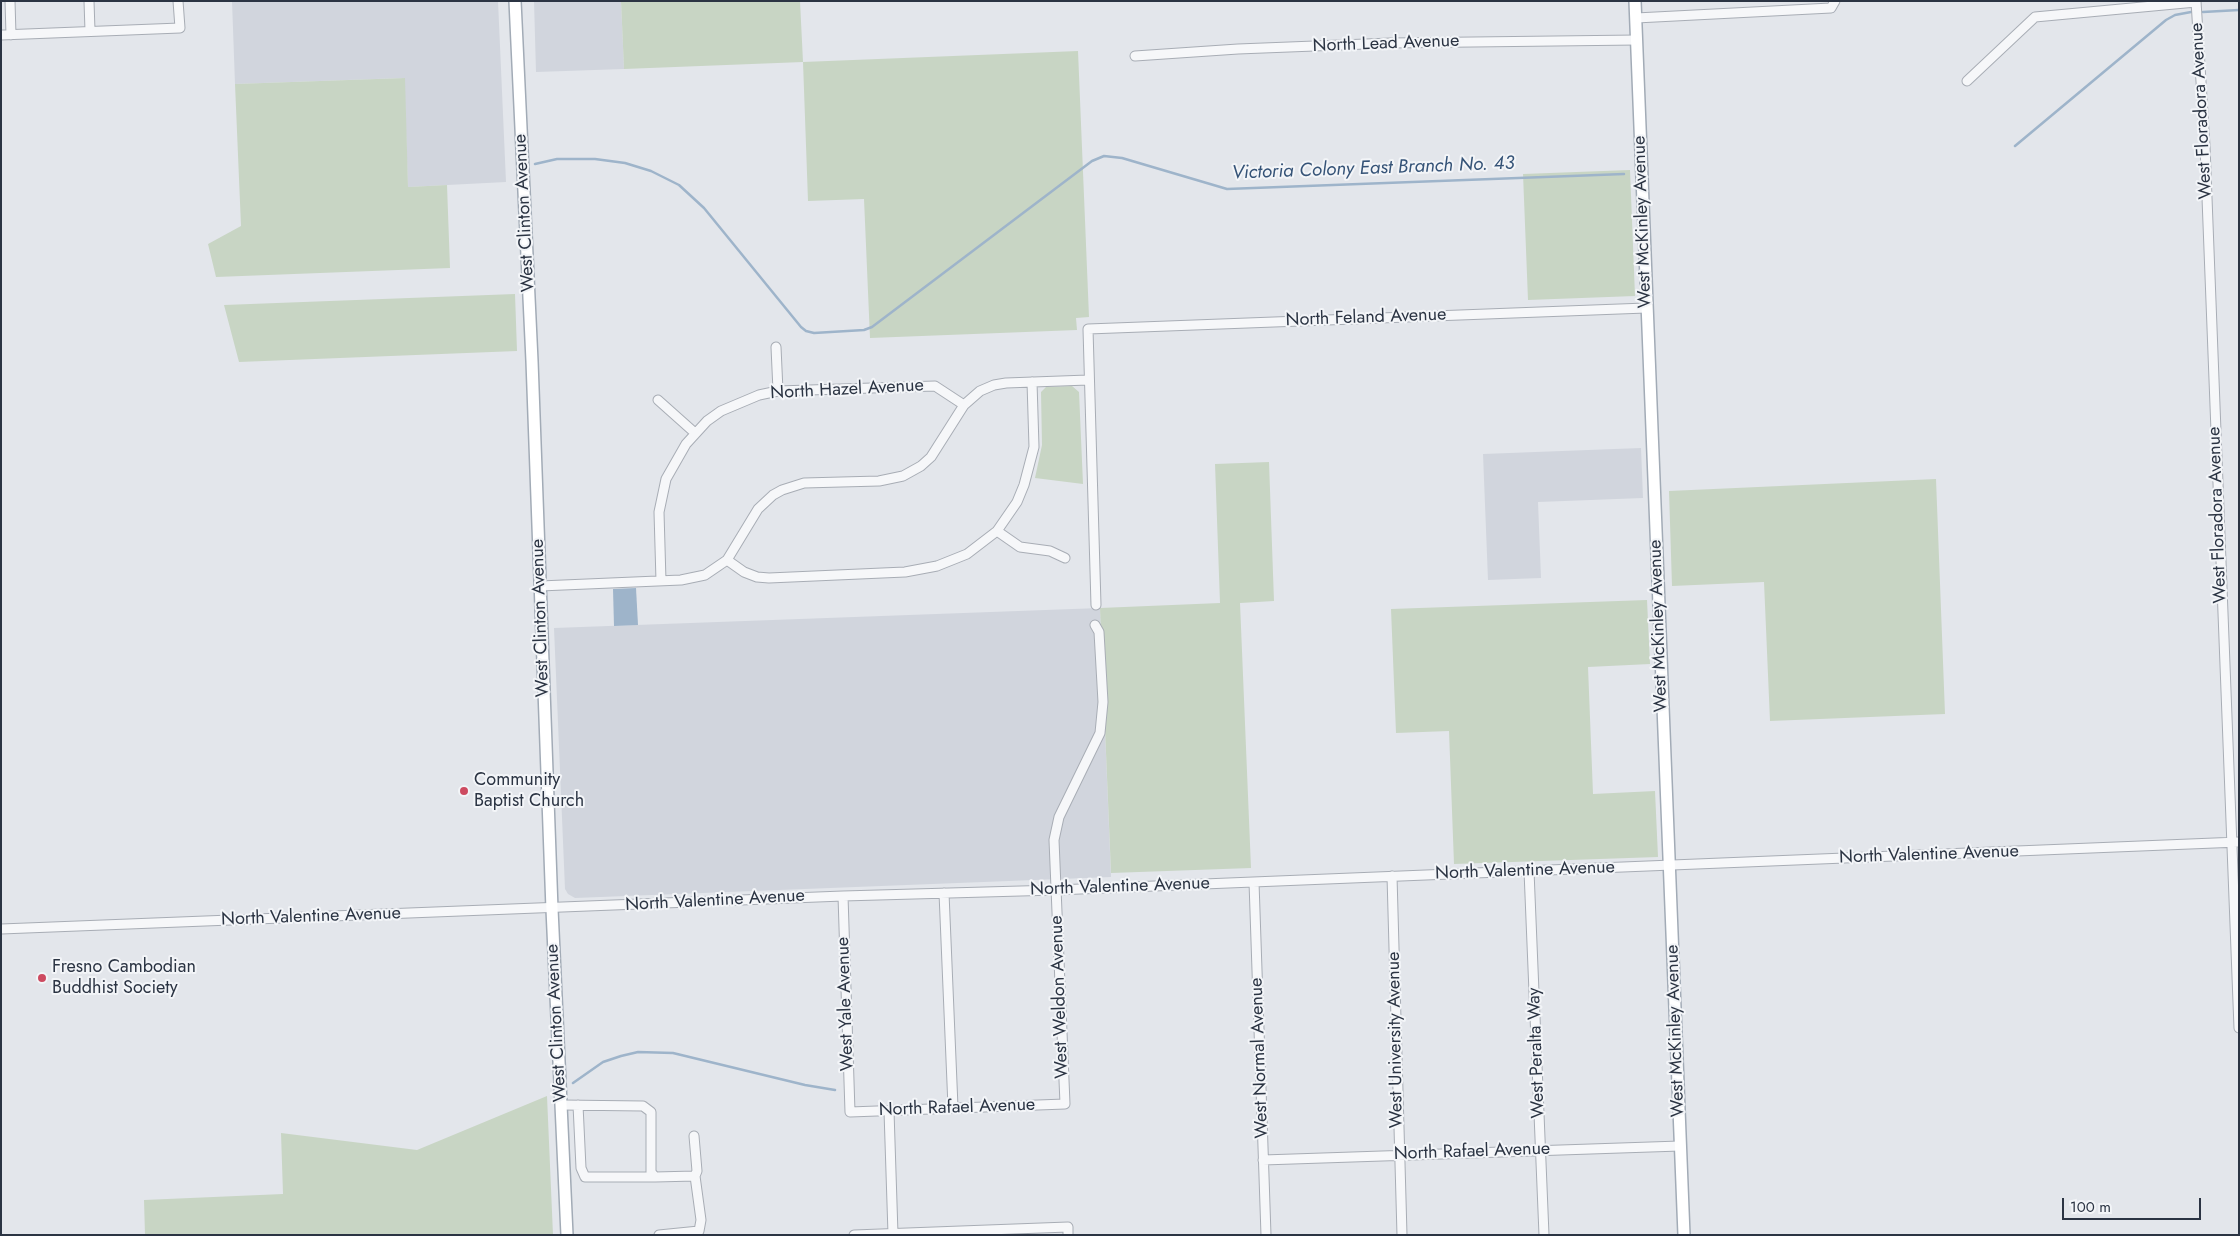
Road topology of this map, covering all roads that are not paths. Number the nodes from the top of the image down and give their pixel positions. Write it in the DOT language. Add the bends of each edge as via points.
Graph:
graph roads {
  1 [pos="10,1"];
  2 [pos="89,1"];
  3 [pos="178,1"];
  4 [pos="515,1"];
  5 [pos="1635,1"];
  6 [pos="1835,1"];
  7 [pos="2196,2"];
  8 [pos="1636,18"];
  9 [pos="90,31"];
  10 [pos="6,35"];
  11 [pos="1637,40"];
  12 [pos="1135,56"];
  13 [pos="1967,81"];
  14 [pos="1646,308"];
  15 [pos="776,347"];
  16 [pos="1088,380"];
  17 [pos="1032,382"];
  18 [pos="778,391"];
  19 [pos="658,400"];
  20 [pos="964,405"];
  21 [pos="695,433"];
  22 [pos="997,531"];
  23 [pos="1065,558"];
  24 [pos="726,560"];
  25 [pos="661,581"];
  26 [pos="540,586"];
  27 [pos="1096,605"];
  28 [pos="1095,625"];
  29 [pos="2235,842"];
  30 [pos="1670,866"];
  31 [pos="1529,871"];
  32 [pos="1392,876"];
  33 [pos="1254,882"];
  34 [pos="1056,890"];
  35 [pos="944,893"];
  36 [pos="843,896"];
  37 [pos="552,909"];
  38 [pos="1,929"];
  39 [pos="2239,1028"];
  40 [pos="1065,1104"];
  41 [pos="562,1105"];
  42 [pos="578,1105"];
  43 [pos="953,1107"];
  44 [pos="888,1111"];
  45 [pos="850,1112"];
  46 [pos="694,1136"];
  47 [pos="1680,1146"];
  48 [pos="1541,1149"];
  49 [pos="1399,1154"];
  50 [pos="1263,1160"];
  51 [pos="695,1176"];
  52 [pos="655,1177"];
  53 [pos="1068,1231"];
  54 [pos="958,1233"];
  55 [pos="893,1234"];
  56 [pos="568,1235"];
  57 [pos="659,1235"];
  58 [pos="854,1235"];
  59 [pos="1266,1235"];
  60 [pos="1402,1235"];
  61 [pos="1544,1235"];
  62 [pos="1684,1235"];
  1 -- 10 [label="street"];
  2 -- 9 [label="street"];
  3 -- 9 [label="street" via="180,28"];
  4 -- 26 [label="main road, West Clinton Avenue"];
  5 -- 8 [label="main road, West McKinley Avenue"];
  6 -- 8 [label="street" via="1831,8"];
  7 -- 13 [label="street, West Floradora Avenue" via="2035,17"];
  7 -- 29 [label="street, West Floradora Avenue"];
  8 -- 11 [label="main road, West McKinley Avenue"];
  9 -- 10 [label="street"];
  11 -- 12 [label="street, North Lead Avenue" via="1391,43"];
  11 -- 14 [label="main road, West McKinley Avenue"];
  14 -- 16 [label="street, North Feland Avenue" via="1087,330"];
  14 -- 30 [label="main road, West McKinley Avenue"];
  15 -- 18 [label="street"];
  16 -- 17 [label="street"];
  16 -- 27 [label="street"];
  17 -- 20 [label="street" via="994,385 980,391"];
  17 -- 22 [label="street" via="1034,439 1031,462 1017,502"];
  18 -- 20 [label="street, North Hazel Avenue" via="935,386"];
  18 -- 21 [label="street, North Hazel Avenue" via="739,402 721,411"];
  19 -- 21 [label="street"];
  20 -- 24 [label="street" via="931,457 912,472 879,481 804,484 773,495 758,509"];
  21 -- 25 [label="street, North Hazel Avenue" via="672,467 661,496"];
  22 -- 23 [label="street" via="1020,547"];
  22 -- 24 [label="street" via="953,561 906,572 769,578 744,572"];
  24 -- 25 [label="street" via="705,575 693,579"];
  25 -- 26 [label="street"];
  26 -- 37 [label="main road, West Clinton Avenue"];
  28 -- 34 [label="street, West Weldon Avenue" via="1099,632 1103,702 1100,733 1059,817 1054,840"];
  29 -- 30 [label="street, North Valentine Avenue"];
  29 -- 39 [label="street, West Floradora Avenue"];
  30 -- 31 [label="street, North Valentine Avenue"];
  30 -- 47 [label="main road, West McKinley Avenue"];
  31 -- 32 [label="street, North Valentine Avenue"];
  31 -- 48 [label="street, West Peralta Way"];
  32 -- 33 [label="street, North Valentine Avenue"];
  32 -- 49 [label="street, West University Avenue"];
  33 -- 34 [label="street, North Valentine Avenue"];
  33 -- 50 [label="street, West Normal Avenue"];
  34 -- 35 [label="street, North Valentine Avenue"];
  34 -- 40 [label="street, West Weldon Avenue"];
  35 -- 36 [label="street, North Valentine Avenue"];
  35 -- 43 [label="street"];
  36 -- 37 [label="street, North Valentine Avenue"];
  36 -- 45 [label="street, West Yale Avenue"];
  37 -- 38 [label="street, North Valentine Avenue"];
  37 -- 41 [label="main road, West Clinton Avenue"];
  40 -- 43 [label="street, North Rafael Avenue"];
  41 -- 42 [label="street"];
  41 -- 56 [label="main road, West Clinton Avenue"];
  42 -- 52 [label="street" via="643,1106 651,1112 651,1172"];
  42 -- 52 [label="street" via="581,1168 585,1178"];
  43 -- 44 [label="street, North Rafael Avenue"];
  44 -- 45 [label="street, North Rafael Avenue"];
  44 -- 55 [label="street"];
  46 -- 51 [label="street"];
  47 -- 48 [label="street, North Rafael Avenue"];
  47 -- 62 [label="main road, West McKinley Avenue"];
  48 -- 49 [label="street, North Rafael Avenue"];
  48 -- 61 [label="street, West Peralta Way"];
  49 -- 50 [label="street, North Rafael Avenue"];
  49 -- 60 [label="street, West University Avenue"];
  50 -- 59 [label="street, West Normal Avenue"];
  51 -- 52 [label="street"];
  51 -- 57 [label="street" via="700,1200 699,1231"];
  53 -- 54 [label="street"];
  54 -- 55 [label="street"];
  55 -- 58 [label="street"];
}
